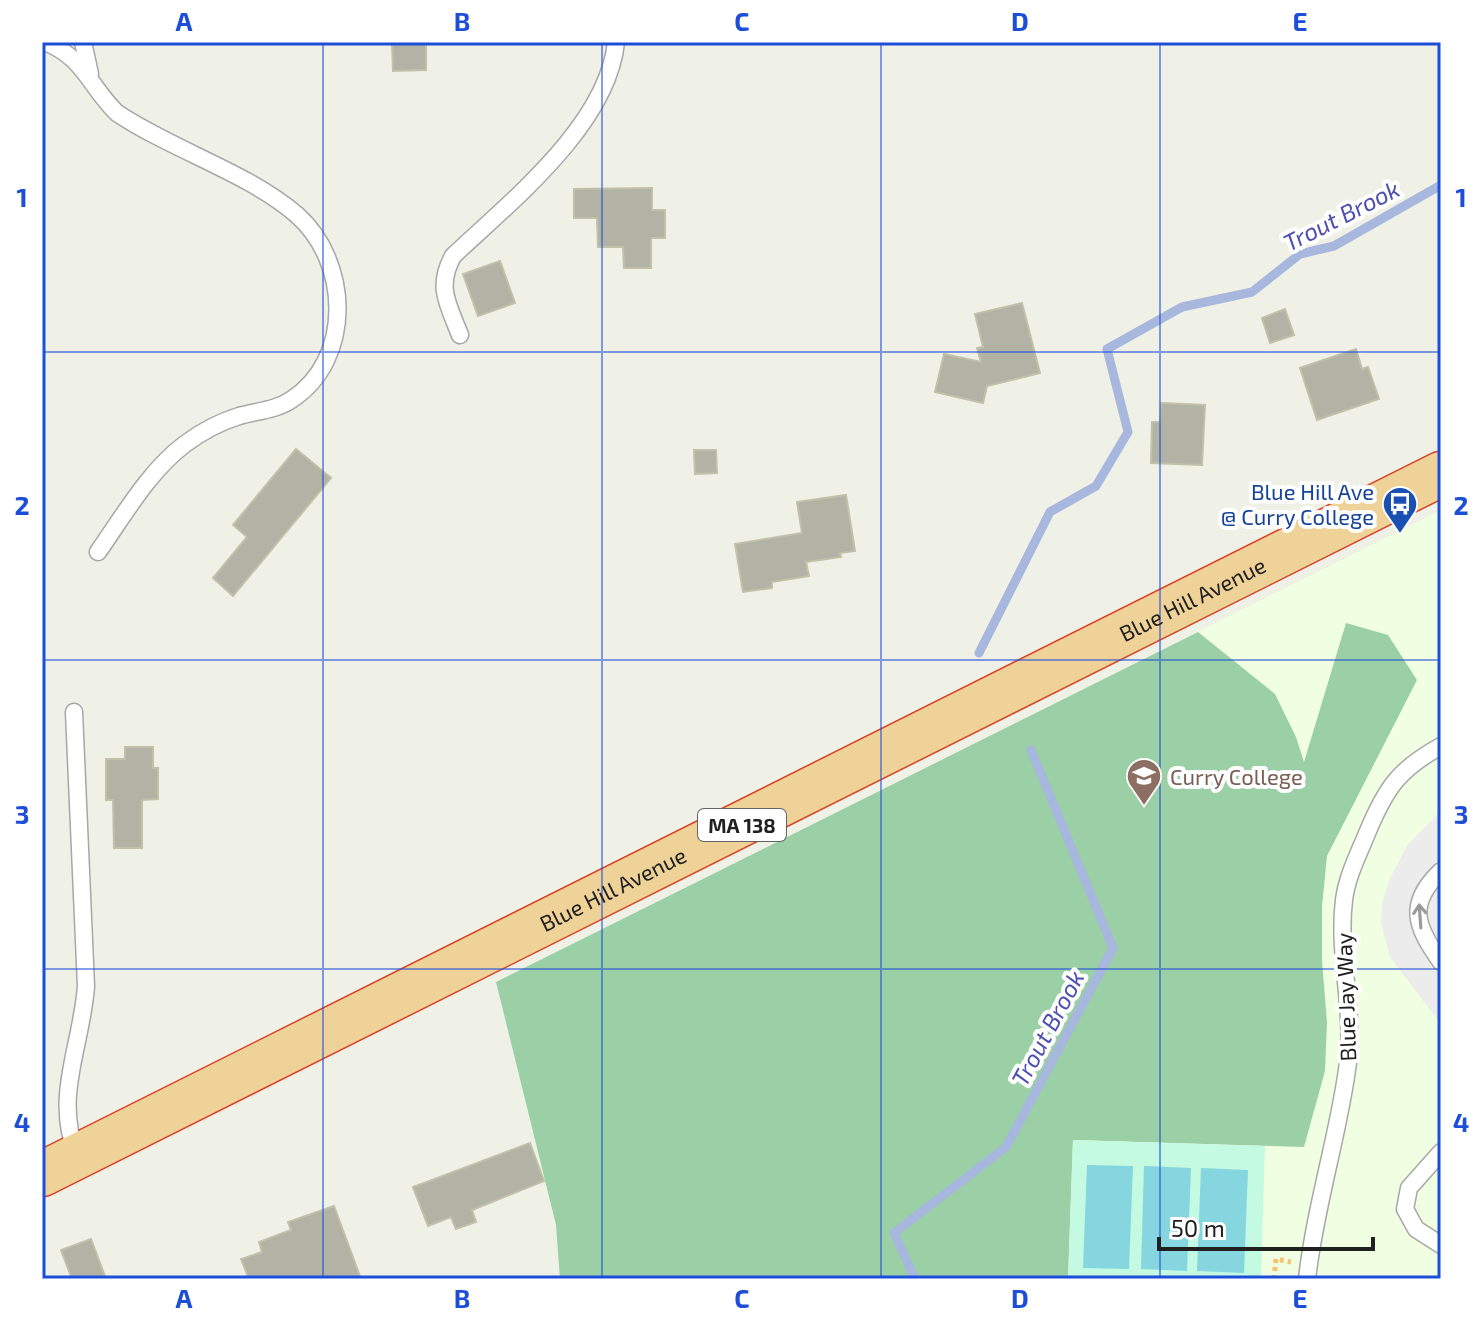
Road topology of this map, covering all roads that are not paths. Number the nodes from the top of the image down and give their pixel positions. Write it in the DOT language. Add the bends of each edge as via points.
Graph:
graph roads {
  1 [pos="45,42"];
  2 [pos="83,42"];
  3 [pos="616,42"];
  4 [pos="90,76"];
  5 [pos="460,335"];
  6 [pos="1441,474"];
  7 [pos="98,552"];
  8 [pos="74,712"];
  9 [pos="1441,746"];
  10 [pos="1441,871"];
  11 [pos="1441,962"];
  12 [pos="1441,1152"];
  13 [pos="60,1166"];
  14 [pos="1441,1245"];
  15 [pos="1307,1279"];
  1 -- 4 [label="lane" via="65,52"];
  2 -- 4 [label="lane"];
  3 -- 5 [label="lane" via="605,82 573,136 446,269 443,286"];
  4 -- 7 [label="lane" via="117,113 270,195 298,216 322,244 338,297 331,350 316,378 291,400 228,420 184,445 152,477"];
  6 -- 13 [label="highway, Blue Hill Avenue / MA 138"];
  8 -- 13 [label="lane" via="86,986"];
  9 -- 15 [label="lane, Blue Jay Way" via="1411,764 1388,790 1346,888 1349,1054"];
  11 -- 10 [label="lane, one-way" via="1422,932 1418,911 1423,893"];
  12 -- 14 [label="lane" via="1409,1188 1405,1209 1416,1229"];
}
